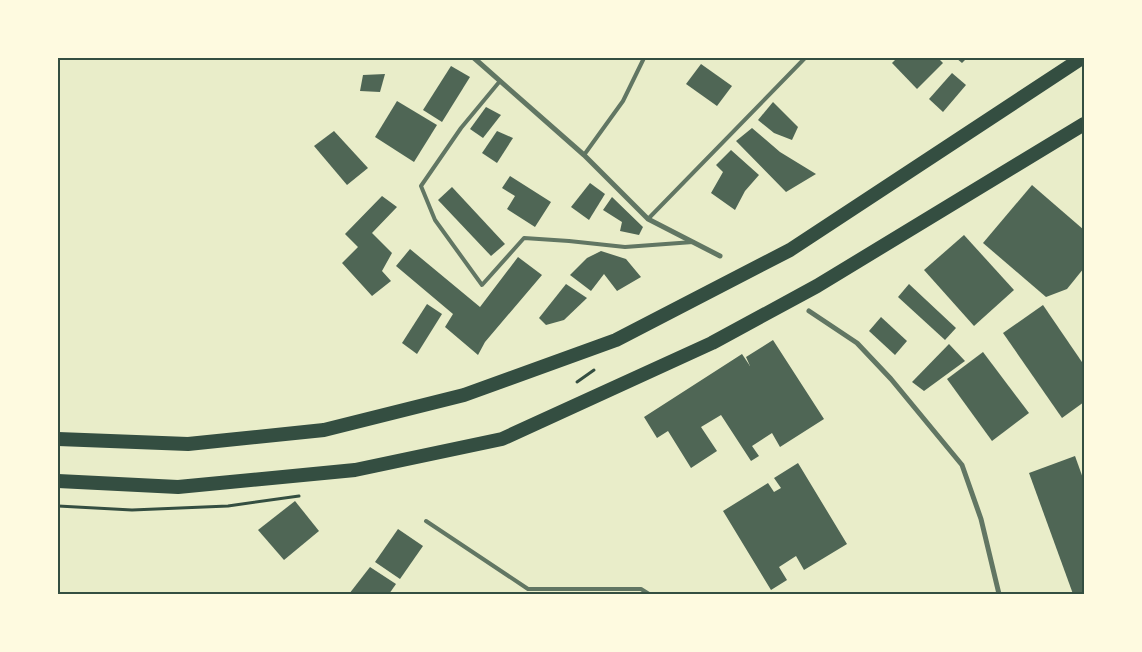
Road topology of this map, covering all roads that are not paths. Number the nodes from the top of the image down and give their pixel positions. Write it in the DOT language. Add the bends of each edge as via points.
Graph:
graph roads {
  1 [pos="474,58"];
  2 [pos="644,58"];
  3 [pos="804,58"];
  4 [pos="1078,60"];
  5 [pos="500,81"];
  6 [pos="1084,124"];
  7 [pos="584,155"];
  8 [pos="648,219"];
  9 [pos="693,242"];
  10 [pos="720,256"];
  11 [pos="809,311"];
  12 [pos="58,438"];
  13 [pos="58,480"];
  14 [pos="426,521"];
  15 [pos="649,594"];
  16 [pos="999,594"];
  1 -- 5 [label="street"];
  2 -- 7 [label="lane" via="623,101"];
  3 -- 8 [label="lane"];
  4 -- 12 [label="highway" via="790,250 616,340 464,395 324,430 188,444"];
  5 -- 7 [label="street"];
  5 -- 9 [label="lane" via="461,128 422,186 435,220 482,285 524,238 625,247"];
  6 -- 13 [label="highway" via="817,286 712,343 502,439 355,470 178,488"];
  7 -- 8 [label="street"];
  8 -- 9 [label="street"];
  9 -- 10 [label="street"];
  11 -- 16 [label="street" via="857,343 962,465 981,519"];
  14 -- 15 [label="lane" via="528,589 642,590"];
}
